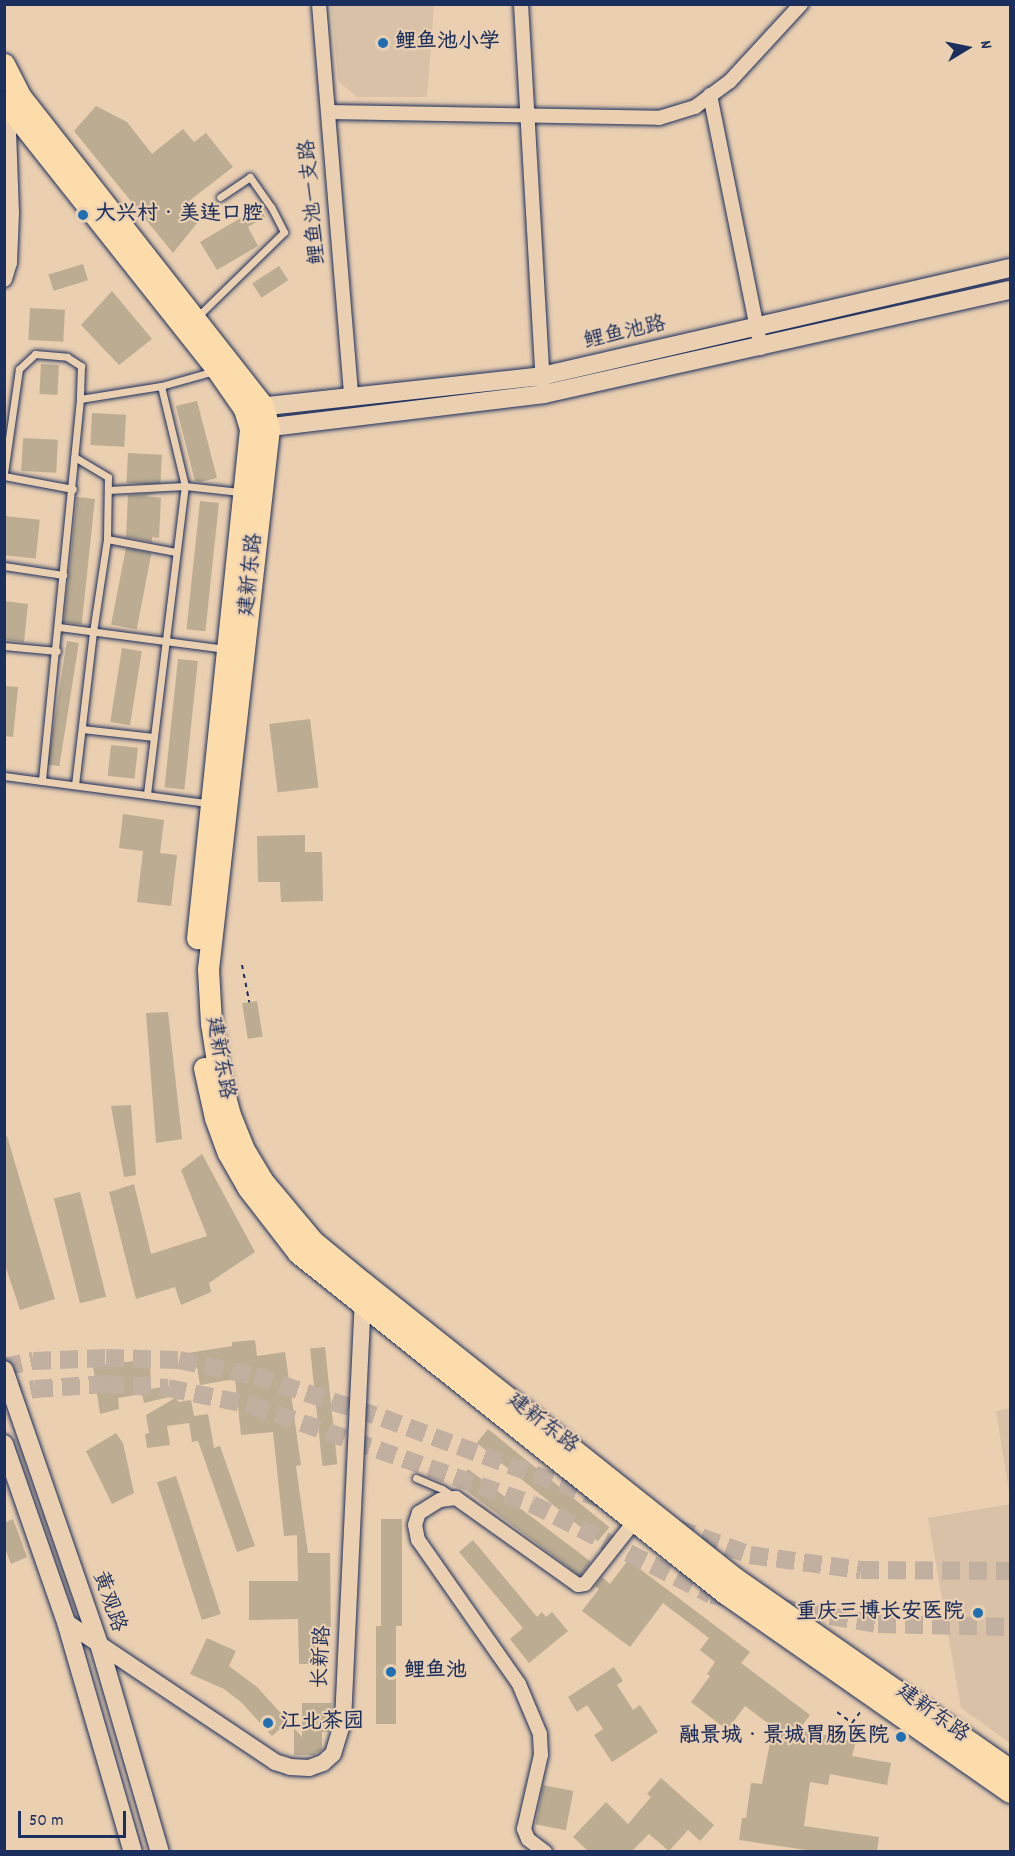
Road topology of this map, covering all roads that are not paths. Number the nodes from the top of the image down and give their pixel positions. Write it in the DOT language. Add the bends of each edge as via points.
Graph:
graph roads {
  1 [pos="319,4"];
  2 [pos="521,4"];
  3 [pos="801,4"];
  4 [pos="4,64"];
  5 [pos="710,95"];
  6 [pos="6,103"];
  7 [pos="328,112"];
  8 [pos="527,117"];
  9 [pos="220,197"];
  10 [pos="1011,268"];
  11 [pos="4,279"];
  12 [pos="1011,290"];
  13 [pos="196,318"];
  14 [pos="758,328"];
  15 [pos="762,348"];
  16 [pos="217,370"];
  17 [pos="542,376"];
  18 [pos="161,386"];
  19 [pos="544,394"];
  20 [pos="351,396"];
  21 [pos="80,399"];
  22 [pos="254,407"];
  23 [pos="259,428"];
  24 [pos="75,457"];
  25 [pos="4,475"];
  26 [pos="185,486"];
  27 [pos="73,489"];
  28 [pos="108,490"];
  29 [pos="243,492"];
  30 [pos="107,539"];
  31 [pos="177,552"];
  32 [pos="4,566"];
  33 [pos="63,575"];
  34 [pos="59,627"];
  35 [pos="93,632"];
  36 [pos="166,641"];
  37 [pos="4,646"];
  38 [pos="227,650"];
  39 [pos="57,651"];
  40 [pos="82,729"];
  41 [pos="154,737"];
  42 [pos="4,776"];
  43 [pos="42,781"];
  44 [pos="75,785"];
  45 [pos="147,794"];
  46 [pos="210,803"];
  47 [pos="364,1283"];
  48 [pos="362,1306"];
  49 [pos="4,1370"];
  50 [pos="4,1444"];
  51 [pos="416,1478"];
  52 [pos="456,1498"];
  53 [pos="634,1522"];
  54 [pos="66,1622"];
  55 [pos="99,1644"];
  56 [pos="1011,1770"];
  57 [pos="1011,1792"];
  58 [pos="133,1851"];
  59 [pos="160,1851"];
  60 [pos="545,1851"];
  1 -- 7 [label="street, 鲤鱼池一支路"];
  2 -- 8 [label="street"];
  3 -- 5 [label="street" via="730,81"];
  4 -- 13 [label="main road, 建新东路" via="21,98"];
  5 -- 8 [label="street" via="695,107 659,118"];
  5 -- 14 [label="street"];
  6 -- 11 [label="street" via="11,213 9,263"];
  6 -- 16 [label="main road, 建新东路"];
  7 -- 8 [label="street"];
  7 -- 20 [label="street, 鲤鱼池一支路"];
  8 -- 17 [label="street"];
  9 -- 13 [label="lane" via="250,177 284,232"];
  10 -- 14 [label="main road, 鲤鱼池路"];
  12 -- 15 [label="main road, 鲤鱼池路"];
  13 -- 22 [label="main road, 建新东路"];
  14 -- 15 [label="street"];
  14 -- 17 [label="main road, 鲤鱼池路"];
  15 -- 19 [label="main road, 鲤鱼池路"];
  16 -- 18 [label="lane"];
  16 -- 22 [label="main road, 建新东路"];
  17 -- 19 [label="street"];
  17 -- 20 [label="main road, 鲤鱼池路"];
  18 -- 21 [label="lane"];
  18 -- 26 [label="lane"];
  19 -- 23 [label="main road, 鲤鱼池路"];
  20 -- 22 [label="main road, 鲤鱼池路"];
  21 -- 24 [label="lane"];
  21 -- 25 [label="lane" via="81,366 68,357 35,354 19,369"];
  22 -- 23 [label="main road, 建新东路"];
  23 -- 29 [label="main road, 建新东路"];
  23 -- 47 [label="main road, 建新东路" via="208,969 211,1023 230,1115 253,1164 313,1241"];
  24 -- 27 [label="lane"];
  24 -- 28 [label="lane" via="108,477"];
  25 -- 27 [label="lane"];
  26 -- 28 [label="lane"];
  26 -- 29 [label="lane"];
  26 -- 31 [label="lane"];
  27 -- 33 [label="lane"];
  28 -- 30 [label="lane"];
  29 -- 38 [label="main road, 建新东路"];
  30 -- 31 [label="lane"];
  30 -- 35 [label="lane"];
  31 -- 36 [label="lane"];
  32 -- 33 [label="lane"];
  33 -- 34 [label="lane"];
  34 -- 35 [label="lane"];
  34 -- 39 [label="lane"];
  35 -- 36 [label="lane"];
  35 -- 40 [label="lane"];
  36 -- 38 [label="lane"];
  36 -- 41 [label="lane"];
  37 -- 39 [label="lane"];
  38 -- 46 [label="main road, 建新东路"];
  39 -- 43 [label="lane"];
  40 -- 41 [label="lane"];
  40 -- 44 [label="lane"];
  41 -- 45 [label="lane"];
  42 -- 43 [label="lane"];
  43 -- 44 [label="lane"];
  44 -- 45 [label="lane"];
  45 -- 46 [label="lane"];
  46 -- 48 [label="main road, 建新东路" via="194,970 197,1022 215,1118 228,1153 268,1217 298,1253"];
  47 -- 48 [label="street, 长新路"];
  47 -- 56 [label="main road, 建新东路" via="735,1578"];
  48 -- 53 [label="main road, 建新东路"];
  48 -- 55 [label="street, 长新路" via="343,1722 333,1754 309,1768 275,1762"];
  49 -- 55 [label="main road, 黄观路"];
  50 -- 54 [label="main road"];
  51 -- 52 [label="lane"];
  52 -- 53 [label="street" via="578,1585 585,1584"];
  52 -- 60 [label="street" via="440,1500 419,1514 415,1525 418,1540 519,1684 540,1734 541,1755 524,1829 528,1839"];
  53 -- 57 [label="main road, 建新东路" via="726,1594"];
  54 -- 55 [label="street, 长新路"];
  54 -- 58 [label="main road"];
  55 -- 59 [label="main road, 黄观路"];
}
